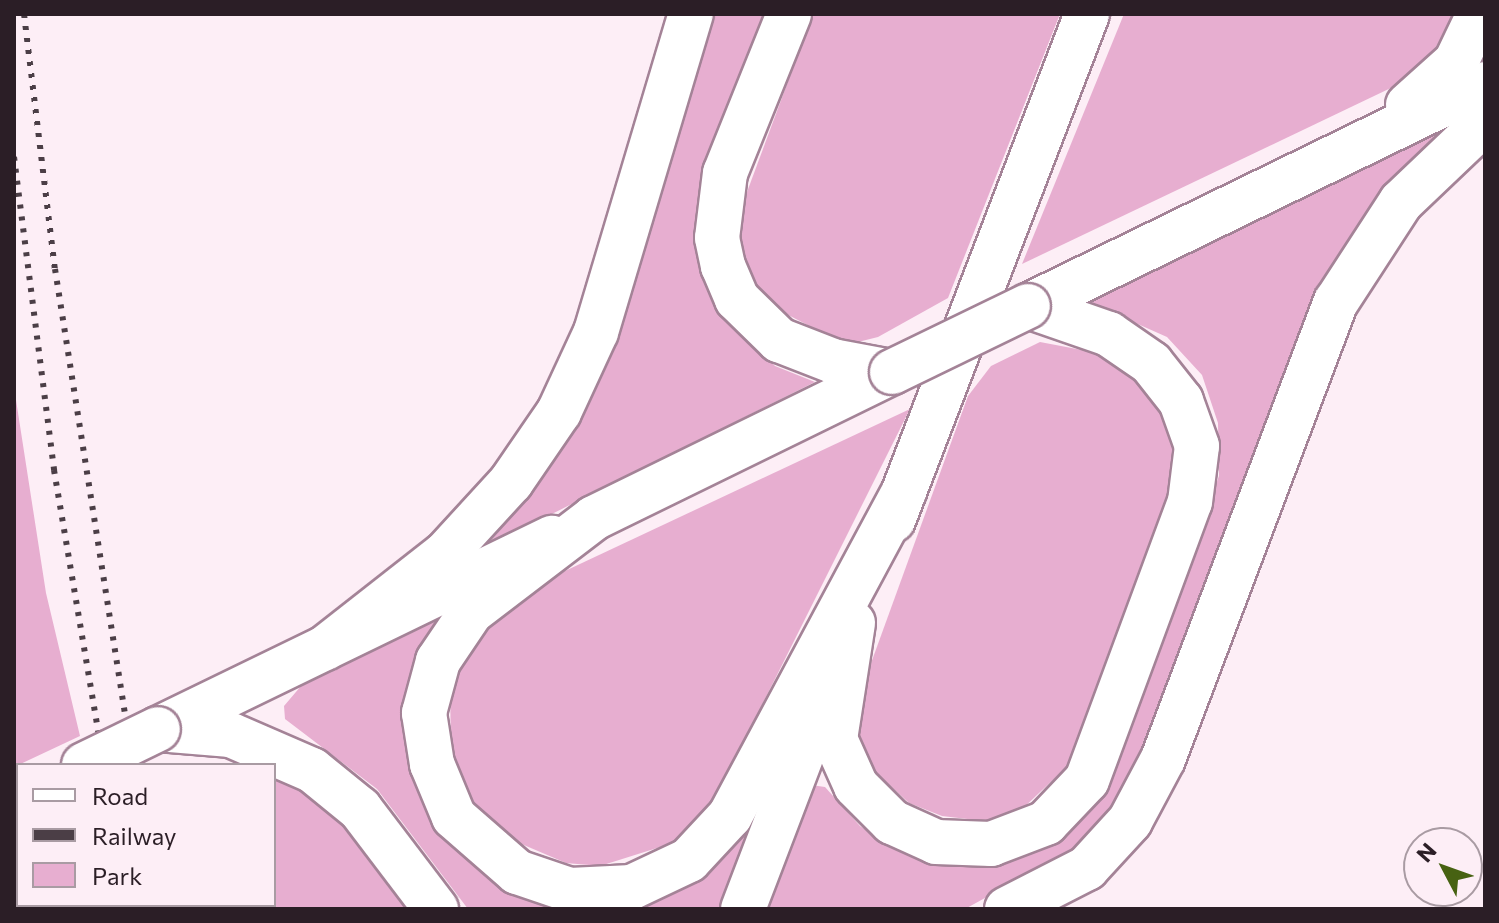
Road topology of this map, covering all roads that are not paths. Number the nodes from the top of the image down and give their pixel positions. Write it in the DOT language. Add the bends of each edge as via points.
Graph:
graph roads {
  1 [pos="691,14"];
  2 [pos="789,14"];
  3 [pos="1074,14"];
  4 [pos="1087,14"];
  5 [pos="1095,14"];
  6 [pos="1479,14"];
  7 [pos="1068,65"];
  8 [pos="1485,84"];
  9 [pos="1485,122"];
  10 [pos="1244,202"];
  11 [pos="1028,306"];
  12 [pos="892,372"];
  13 [pos="904,491"];
  14 [pos="594,518"];
  15 [pos="853,623"];
  16 [pos="325,648"];
  17 [pos="158,729"];
  18 [pos="88,763"];
  19 [pos="436,909"];
  20 [pos="743,909"];
  21 [pos="1007,909"];
  1 -- 16 [label="main road" via="596,332 559,412 511,482 445,554"];
  2 -- 12 [label="main road" via="725,173 717,238 723,266 737,299 779,340 833,361"];
  3 -- 7 [label="main road"];
  4 -- 7 [label="main road"];
  5 -- 7 [label="main road"];
  6 -- 10 [label="main road" via="1456,62 1435,85"];
  7 -- 13 [label="main road"];
  8 -- 10 [label="main road"];
  9 -- 21 [label="main road" via="1401,202 1336,302 1163,759 1130,821 1087,868"];
  10 -- 11 [label="main road"];
  11 -- 12 [label="main road, bridge"];
  11 -- 15 [label="main road" via="1109,334 1151,363 1181,401 1197,446 1190,502 1087,780 1046,823 991,844 936,842 892,822 856,786 835,739"];
  12 -- 14 [label="main road"];
  13 -- 14 [label="main road" via="713,839 663,875 599,891 543,883 474,841 440,791 424,713 438,661 471,612"];
  13 -- 15 [label="main road"];
  14 -- 16 [label="main road"];
  15 -- 20 [label="main road"];
  16 -- 17 [label="main road"];
  17 -- 18 [label="main road, bridge"];
  17 -- 19 [label="main road" via="231,735 312,770 360,809"];
}
